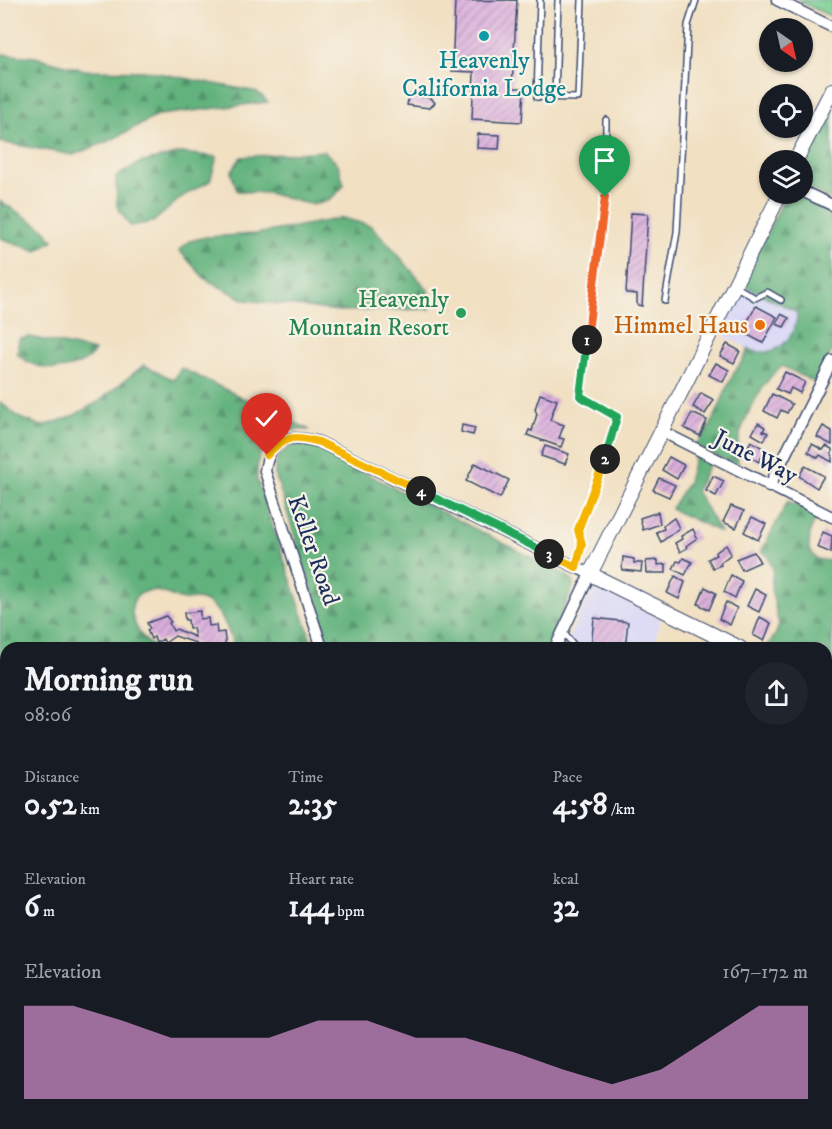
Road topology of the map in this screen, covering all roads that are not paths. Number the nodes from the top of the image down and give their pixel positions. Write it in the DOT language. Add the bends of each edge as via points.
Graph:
graph roads {
  1 [pos="540,0"];
  2 [pos="558,0"];
  3 [pos="582,0"];
  4 [pos="696,0"];
  5 [pos="777,0"];
  6 [pos="832,27"];
  7 [pos="832,90"];
  8 [pos="555,97"];
  9 [pos="606,120"];
  10 [pos="801,150"];
  11 [pos="813,196"];
  12 [pos="775,204"];
  13 [pos="832,205"];
  14 [pos="734,286"];
  15 [pos="781,300"];
  16 [pos="665,301"];
  17 [pos="832,361"];
  18 [pos="661,431"];
  19 [pos="769,487"];
  20 [pos="832,518"];
  21 [pos="576,567"];
  22 [pos="590,574"];
  23 [pos="563,632"];
  24 [pos="320,642"];
  25 [pos="558,642"];
  26 [pos="571,642"];
  27 [pos="728,642"];
  1 -- 8 [label="lane" via="537,97"];
  2 -- 8 [label="lane"];
  3 -- 8 [label="lane" via="578,98"];
  4 -- 16 [label="lane" via="688,25 677,232"];
  5 -- 6 [label="street"];
  7 -- 10 [label="street"];
  9 -- 21 [label="lane" via="605,197 580,396 617,417 578,530 582,544"];
  11 -- 13 [label="street"];
  12 -- 14 [label="street"];
  14 -- 15 [label="lane" via="756,298 767,292"];
  14 -- 18 [label="street"];
  17 -- 19 [label="street"];
  18 -- 19 [label="street, June Way"];
  18 -- 22 [label="street"];
  19 -- 20 [label="street, June Way"];
  21 -- 22 [label="street, Keller Road"];
  21 -- 24 [label="street, Keller Road" via="319,442 303,437 286,438 267,455 265,471"];
  22 -- 23 [label="street"];
  22 -- 27 [label="street, Keller Road"];
  23 -- 25 [label="street"];
  23 -- 26 [label="lane"];
}
